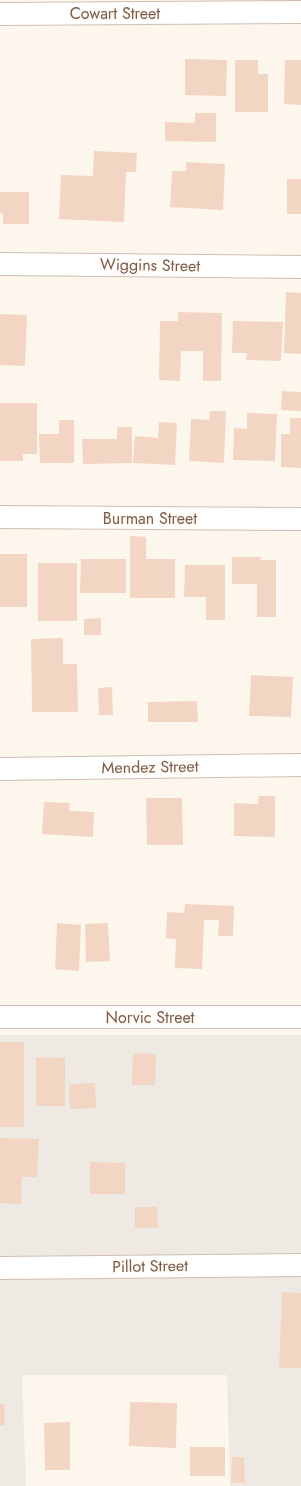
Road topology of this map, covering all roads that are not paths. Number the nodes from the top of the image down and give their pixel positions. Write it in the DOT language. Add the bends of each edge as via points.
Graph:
graph roads {
  1 [pos="301,12"];
  2 [pos="0,14"];
  3 [pos="0,264"];
  4 [pos="301,267"];
  5 [pos="0,517"];
  6 [pos="301,519"];
  7 [pos="301,765"];
  8 [pos="0,769"];
  9 [pos="0,1017"];
  10 [pos="301,1017"];
  11 [pos="301,1265"];
  12 [pos="0,1268"];
  1 -- 2 [label="street, Cowart Street"];
  3 -- 4 [label="street, Wiggins Street"];
  5 -- 6 [label="street, Burman Street"];
  7 -- 8 [label="street, Mendez Street"];
  9 -- 10 [label="street, Norvic Street"];
  11 -- 12 [label="street, Pillot Street"];
}
